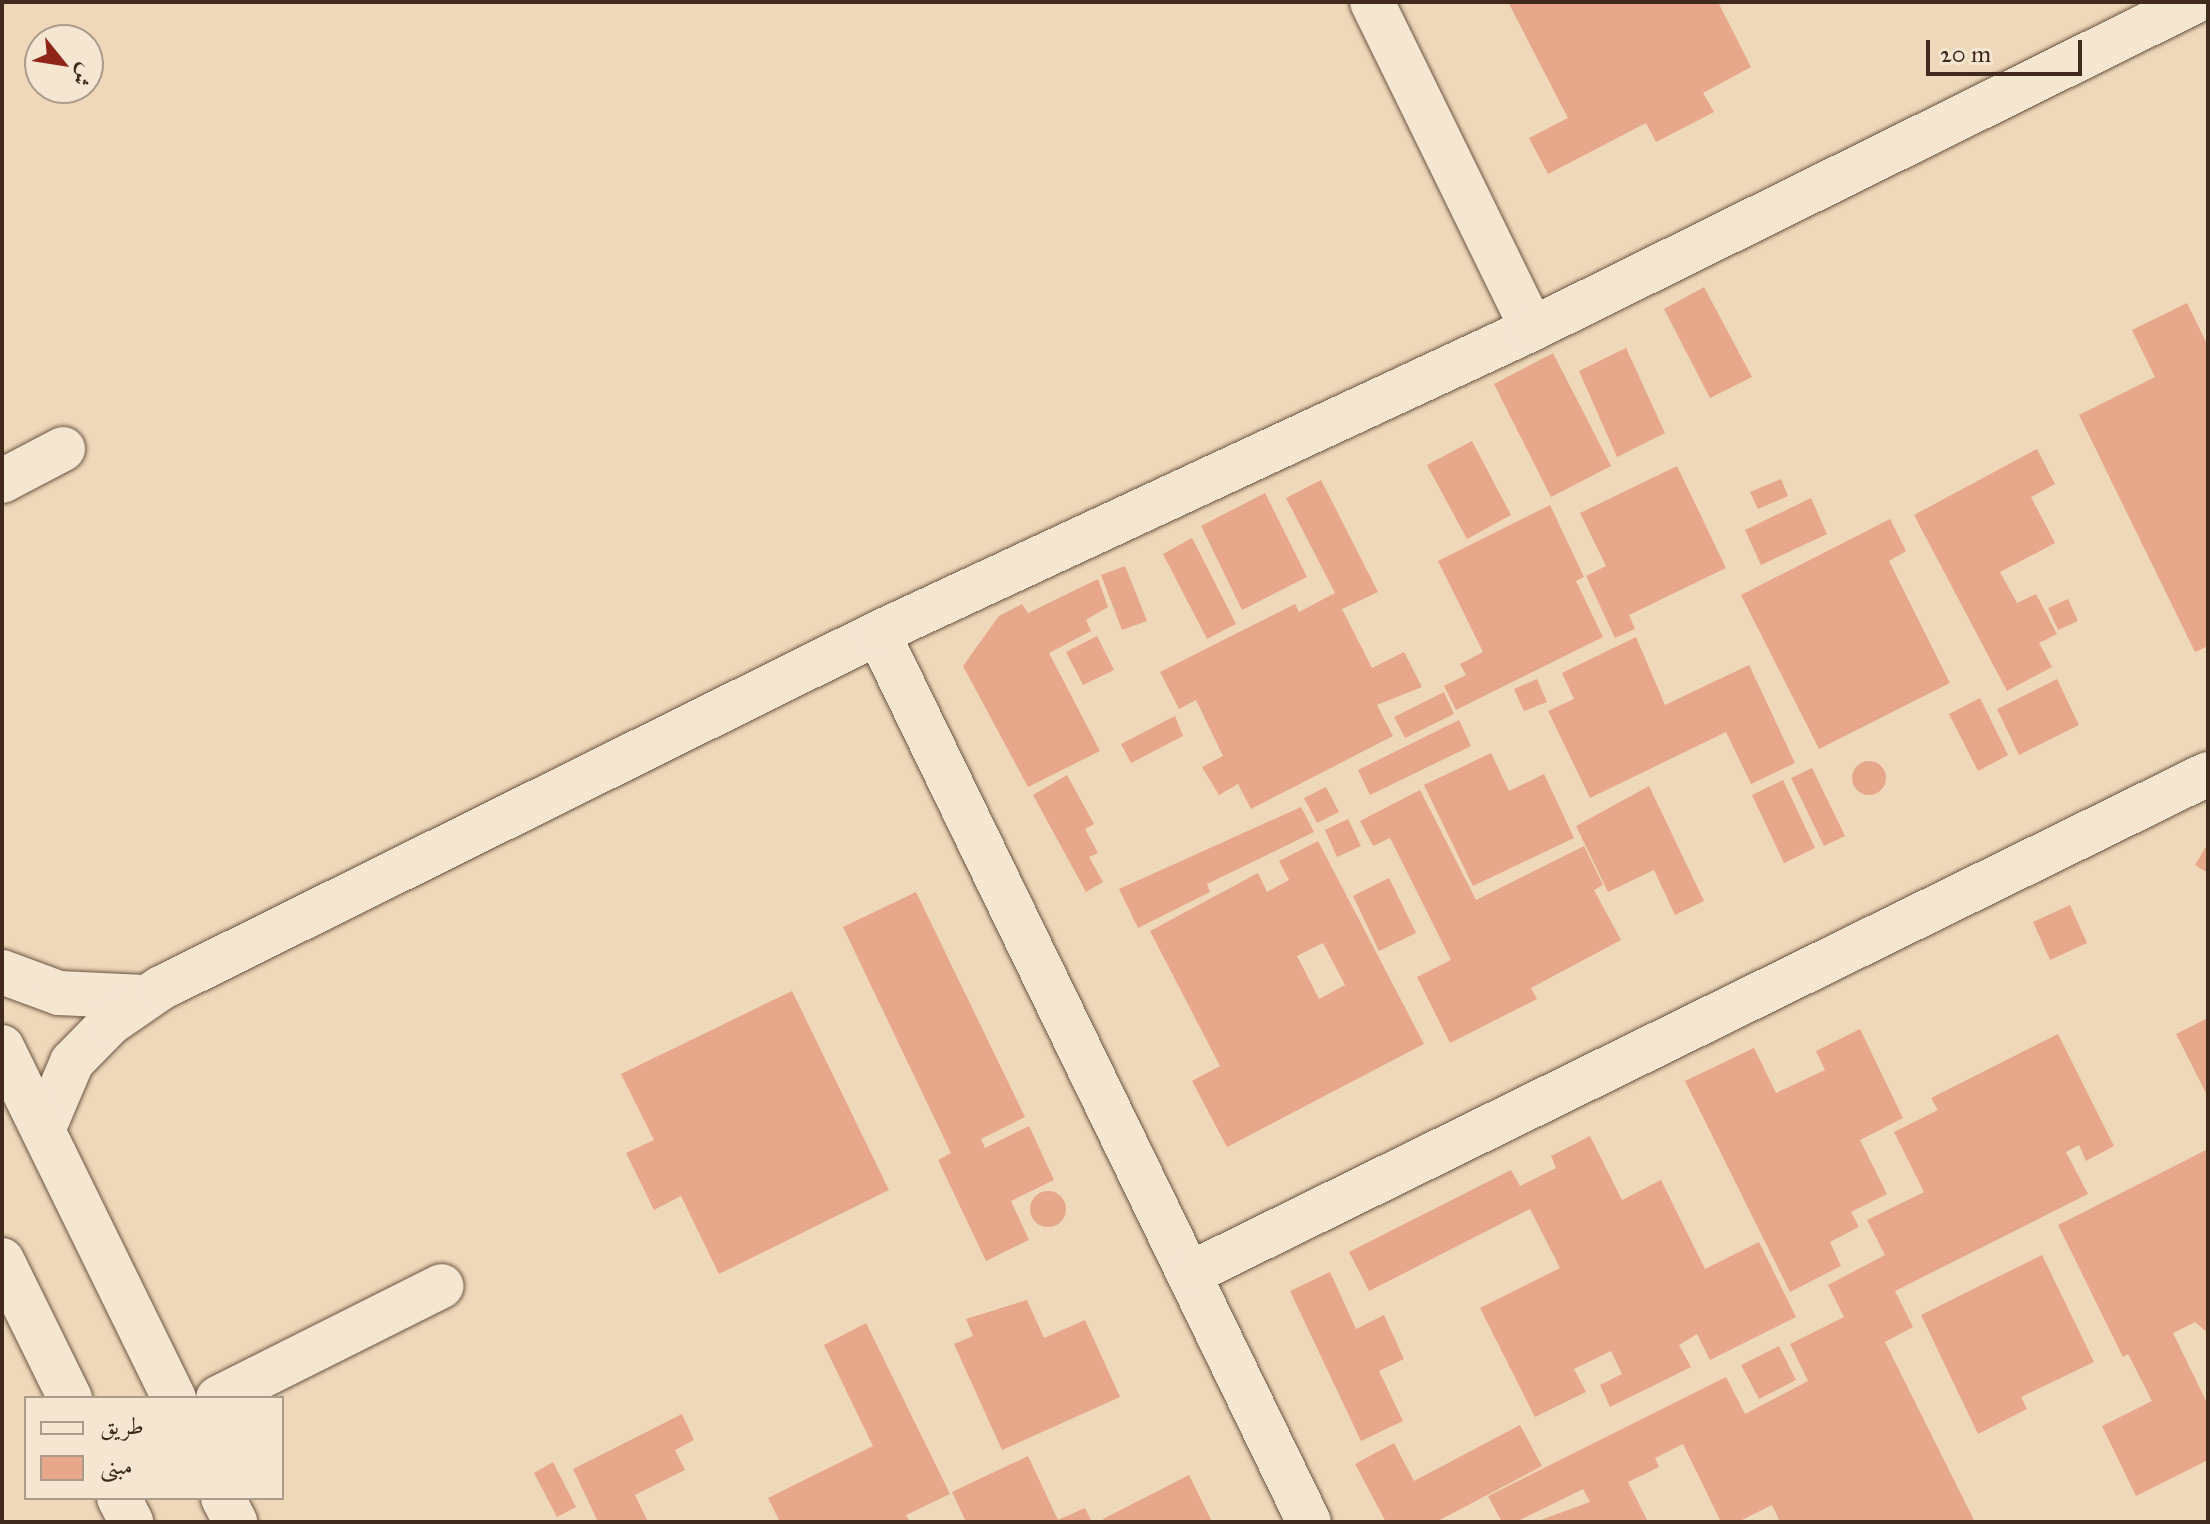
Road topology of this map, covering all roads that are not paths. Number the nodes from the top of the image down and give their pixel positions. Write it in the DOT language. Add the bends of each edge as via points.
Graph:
graph roads {
  1 [pos="1372,2"];
  2 [pos="2177,6"];
  3 [pos="1532,329"];
  4 [pos="63,449"];
  5 [pos="2,481"];
  6 [pos="878,633"];
  7 [pos="2208,774"];
  8 [pos="2,972"];
  9 [pos="144,997"];
  10 [pos="2,1047"];
  11 [pos="43,1130"];
  12 [pos="3,1266"];
  13 [pos="1189,1274"];
  14 [pos="442,1286"];
  15 [pos="69,1396"];
  16 [pos="173,1396"];
  17 [pos="222,1396"];
  18 [pos="120,1500"];
  19 [pos="224,1500"];
  20 [pos="131,1522"];
  21 [pos="235,1522"];
  22 [pos="1309,1522"];
  1 -- 3 [label="street"];
  2 -- 3 [label="street"];
  3 -- 6 [label="street"];
  4 -- 5 [label="street"];
  6 -- 9 [label="street"];
  6 -- 13 [label="street"];
  7 -- 13 [label="street"];
  8 -- 9 [label="street" via="59,993"];
  9 -- 11 [label="street" via="72,1062"];
  10 -- 11 [label="street"];
  11 -- 16 [label="street"];
  12 -- 15 [label="street"];
  13 -- 22 [label="street"];
  14 -- 17 [label="street"];
  18 -- 20 [label="street"];
  19 -- 21 [label="street"];
}
